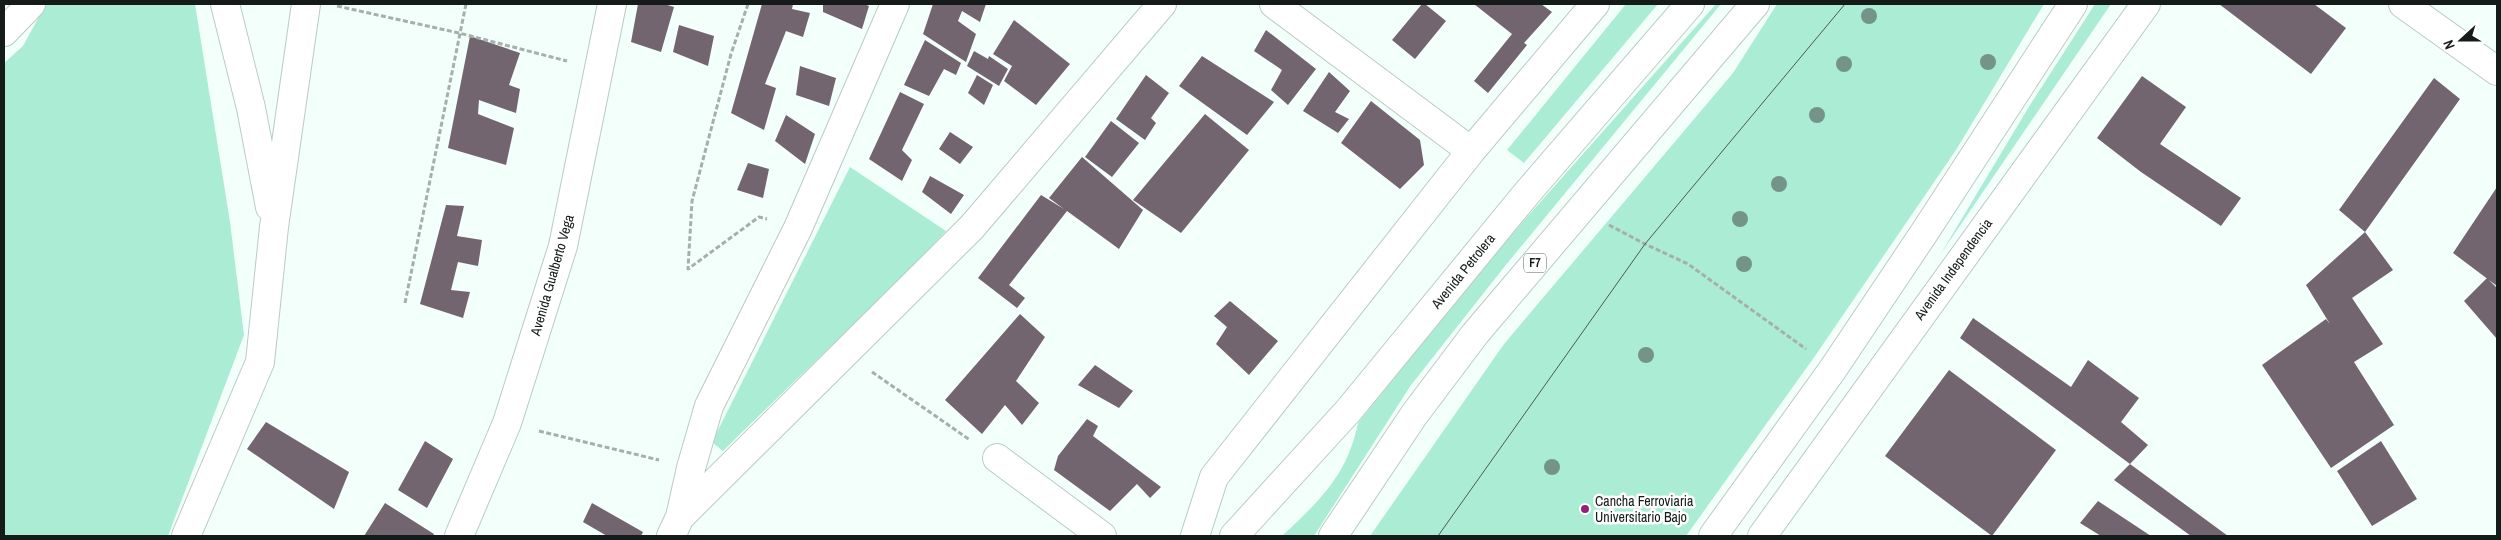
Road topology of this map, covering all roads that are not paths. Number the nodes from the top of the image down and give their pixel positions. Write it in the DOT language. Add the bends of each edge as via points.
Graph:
graph roads {
  1 [pos="31,4"];
  2 [pos="225,4"];
  3 [pos="306,4"];
  4 [pos="612,4"];
  5 [pos="895,4"];
  6 [pos="1162,4"];
  7 [pos="1274,4"];
  8 [pos="1595,4"];
  9 [pos="1690,4"];
  10 [pos="1755,4"];
  11 [pos="2073,4"];
  12 [pos="2146,4"];
  13 [pos="2402,4"];
  14 [pos="4,32"];
  15 [pos="2497,72"];
  16 [pos="1471,151"];
  17 [pos="274,227"];
  18 [pos="997,458"];
  19 [pos="675,526"];
  20 [pos="186,536"];
  21 [pos="459,536"];
  22 [pos="1102,536"];
  23 [pos="1195,536"];
  24 [pos="1234,536"];
  25 [pos="1333,536"];
  26 [pos="1713,536"];
  27 [pos="1762,536"];
  1 -- 14 [label="main road"];
  2 -- 17 [label="main road" via="251,108"];
  3 -- 17 [label="main road"];
  4 -- 21 [label="main road, Avenida Gualberto Vega" via="563,246 507,423"];
  5 -- 19 [label="main road" via="798,228 709,406"];
  6 -- 19 [label="main road" via="972,227"];
  7 -- 16 [label="main road"];
  8 -- 16 [label="main road"];
  9 -- 24 [label="main road, Avenida Petrolera" via="1527,193 1349,410"];
  10 -- 25 [label="main road, F7" via="1474,334 1414,414"];
  11 -- 26 [label="main road" via="1910,255"];
  12 -- 27 [label="main road, Avenida Independencia"];
  13 -- 15 [label="main road"];
  16 -- 23 [label="main road" via="1214,477"];
  17 -- 20 [label="main road" via="260,362"];
  18 -- 22 [label="main road"];
}
